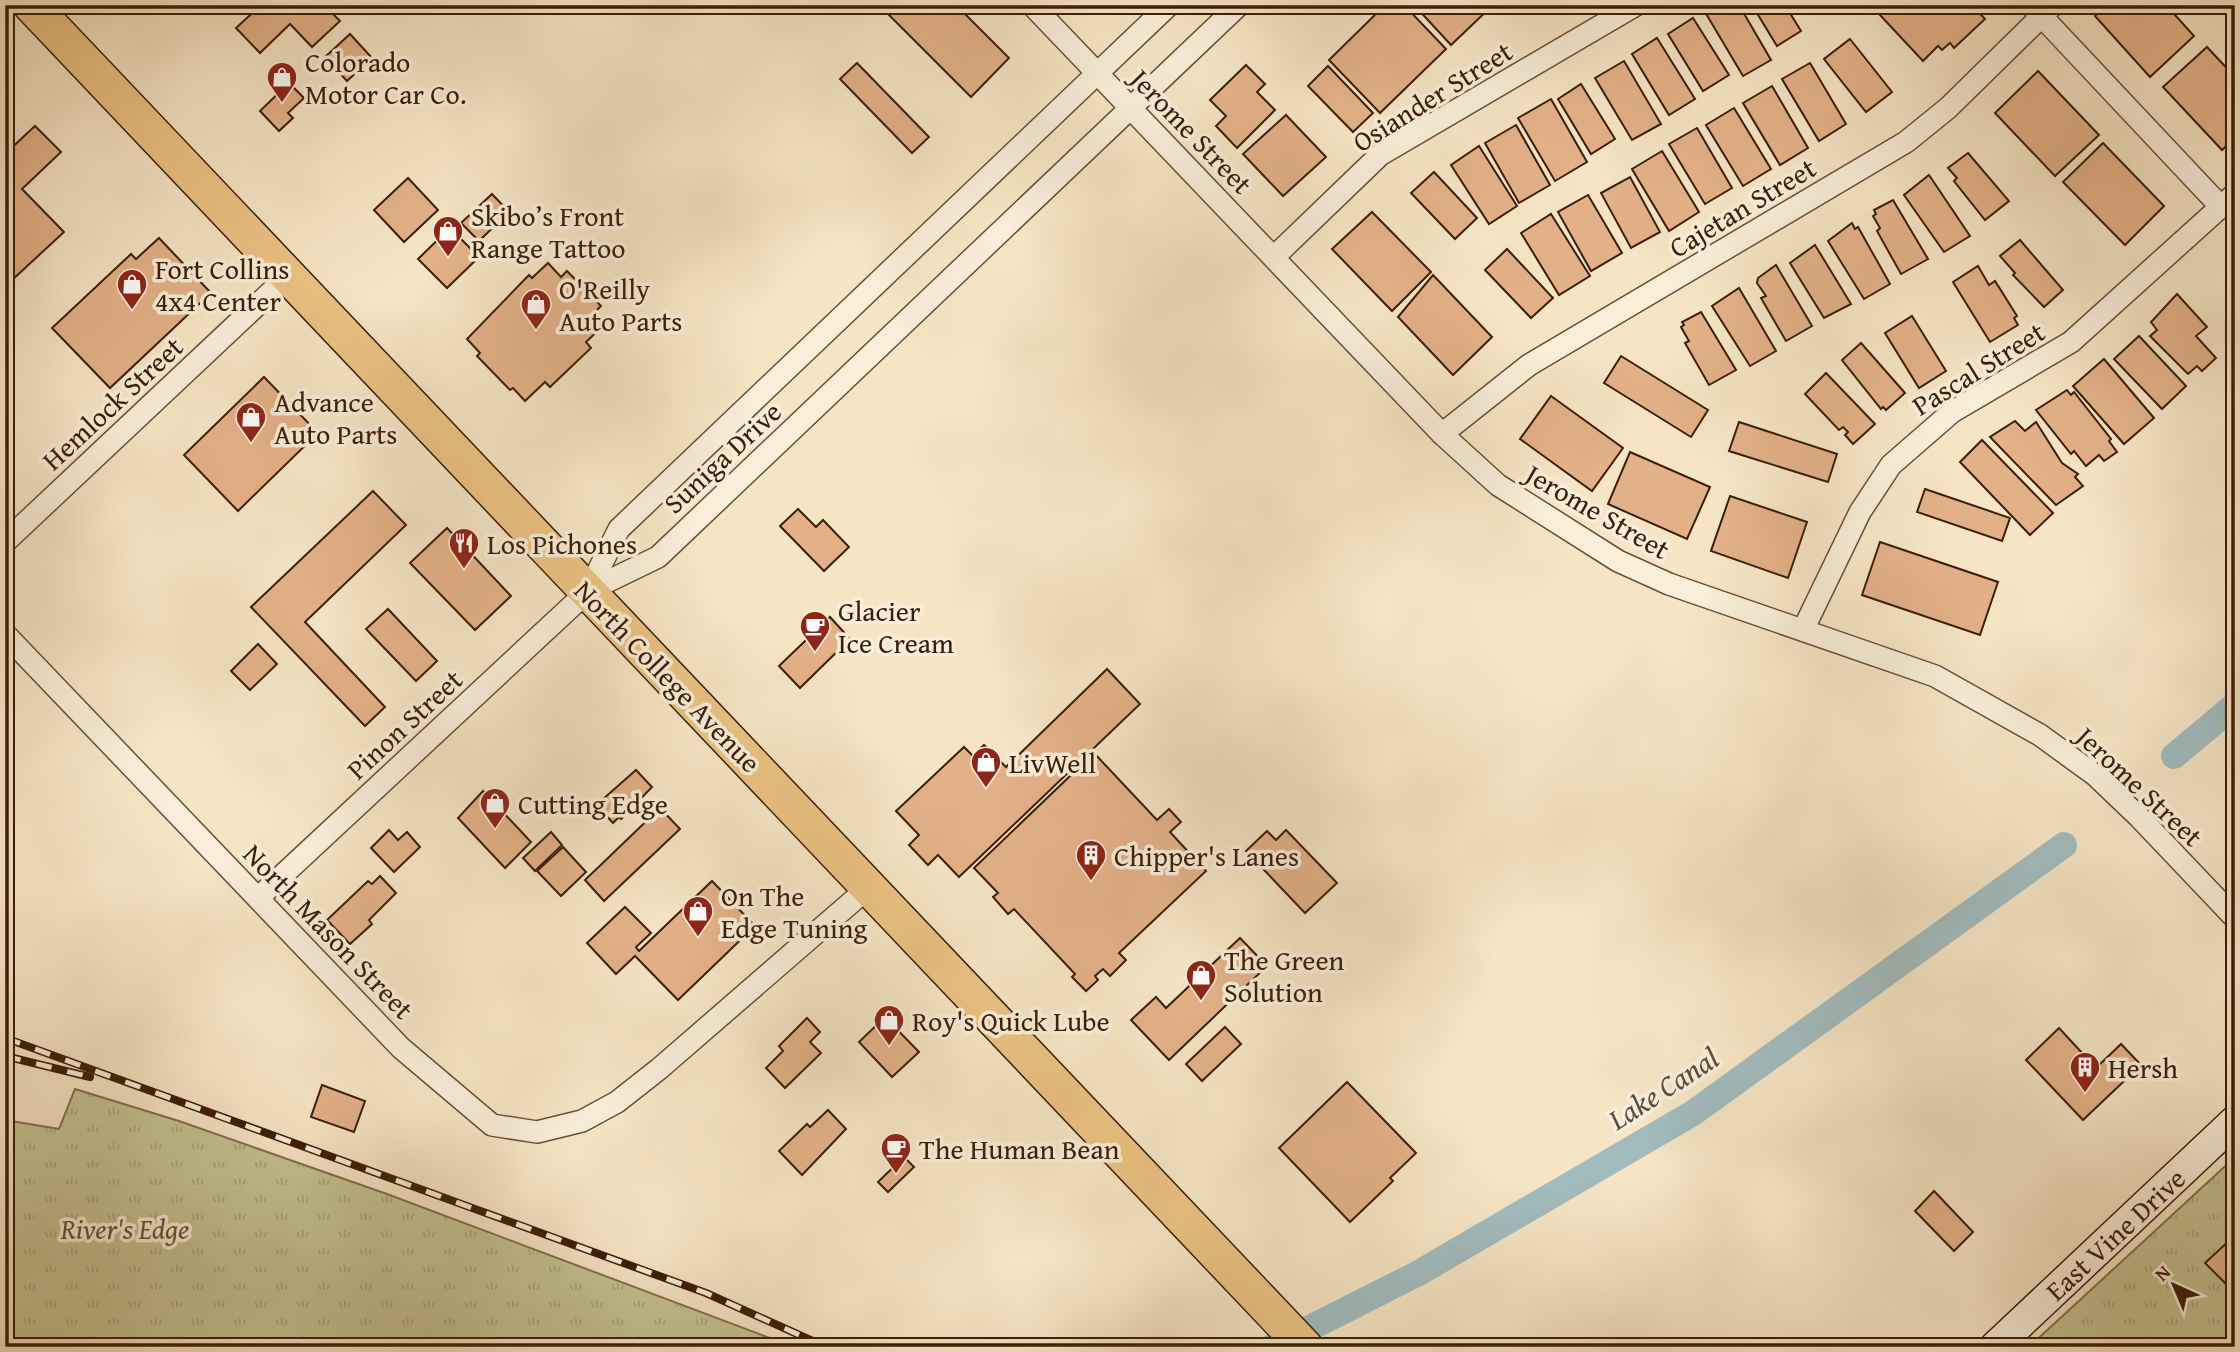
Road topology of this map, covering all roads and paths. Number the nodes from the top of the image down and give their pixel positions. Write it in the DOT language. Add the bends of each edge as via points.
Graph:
graph roads {
  1 [pos="32,5"];
  2 [pos="1032,5"];
  3 [pos="1169,5"];
  4 [pos="1239,5"];
  5 [pos="1636,5"];
  6 [pos="2042,9"];
  7 [pos="1098,73"];
  8 [pos="1131,108"];
  9 [pos="2228,200"];
  10 [pos="1275,257"];
  11 [pos="288,276"];
  12 [pos="1442,434"];
  13 [pos="5,542"];
  14 [pos="587,591"];
  15 [pos="1803,630"];
  16 [pos="5,634"];
  17 [pos="869,887"];
  18 [pos="258,898"];
  19 [pos="2235,918"];
  20 [pos="2235,1121"];
  21 [pos="1305,1347"];
  22 [pos="1995,1347"];
  1 -- 11 [label="highway, North College Avenue"];
  2 -- 7 [label="street, Jerome Street"];
  3 -- 7 [label="street, Suniga Drive"];
  4 -- 8 [label="street, Suniga Drive"];
  5 -- 10 [label="street, Osiander Street" via="1380,155"];
  6 -- 9 [label="street"];
  6 -- 12 [label="street, Cajetan Street" via="1948,107 1906,142 1529,365"];
  7 -- 8 [label="street, Jerome Street"];
  7 -- 14 [label="street, Suniga Drive" via="620,530"];
  8 -- 10 [label="street, Jerome Street"];
  8 -- 14 [label="street, Suniga Drive" via="658,557"];
  9 -- 15 [label="street, Pascal Street" via="2071,342 1952,412 1891,465 1854,523"];
  10 -- 12 [label="street, Jerome Street"];
  11 -- 13 [label="street, Hemlock Street"];
  11 -- 14 [label="highway, North College Avenue"];
  12 -- 15 [label="street, Jerome Street" via="1498,485 1618,561 1669,584"];
  14 -- 17 [label="highway, North College Avenue"];
  14 -- 18 [label="street, Pinon Street"];
  15 -- 19 [label="street, Jerome Street" via="1935,676 2040,735 2095,775"];
  16 -- 18 [label="street, North Mason Street"];
  17 -- 18 [label="street, North Mason Street" via="617,1102 582,1121 537,1132 492,1125 401,1048"];
  17 -- 21 [label="highway, North College Avenue"];
  20 -- 22 [label="main road, East Vine Drive"];
}
